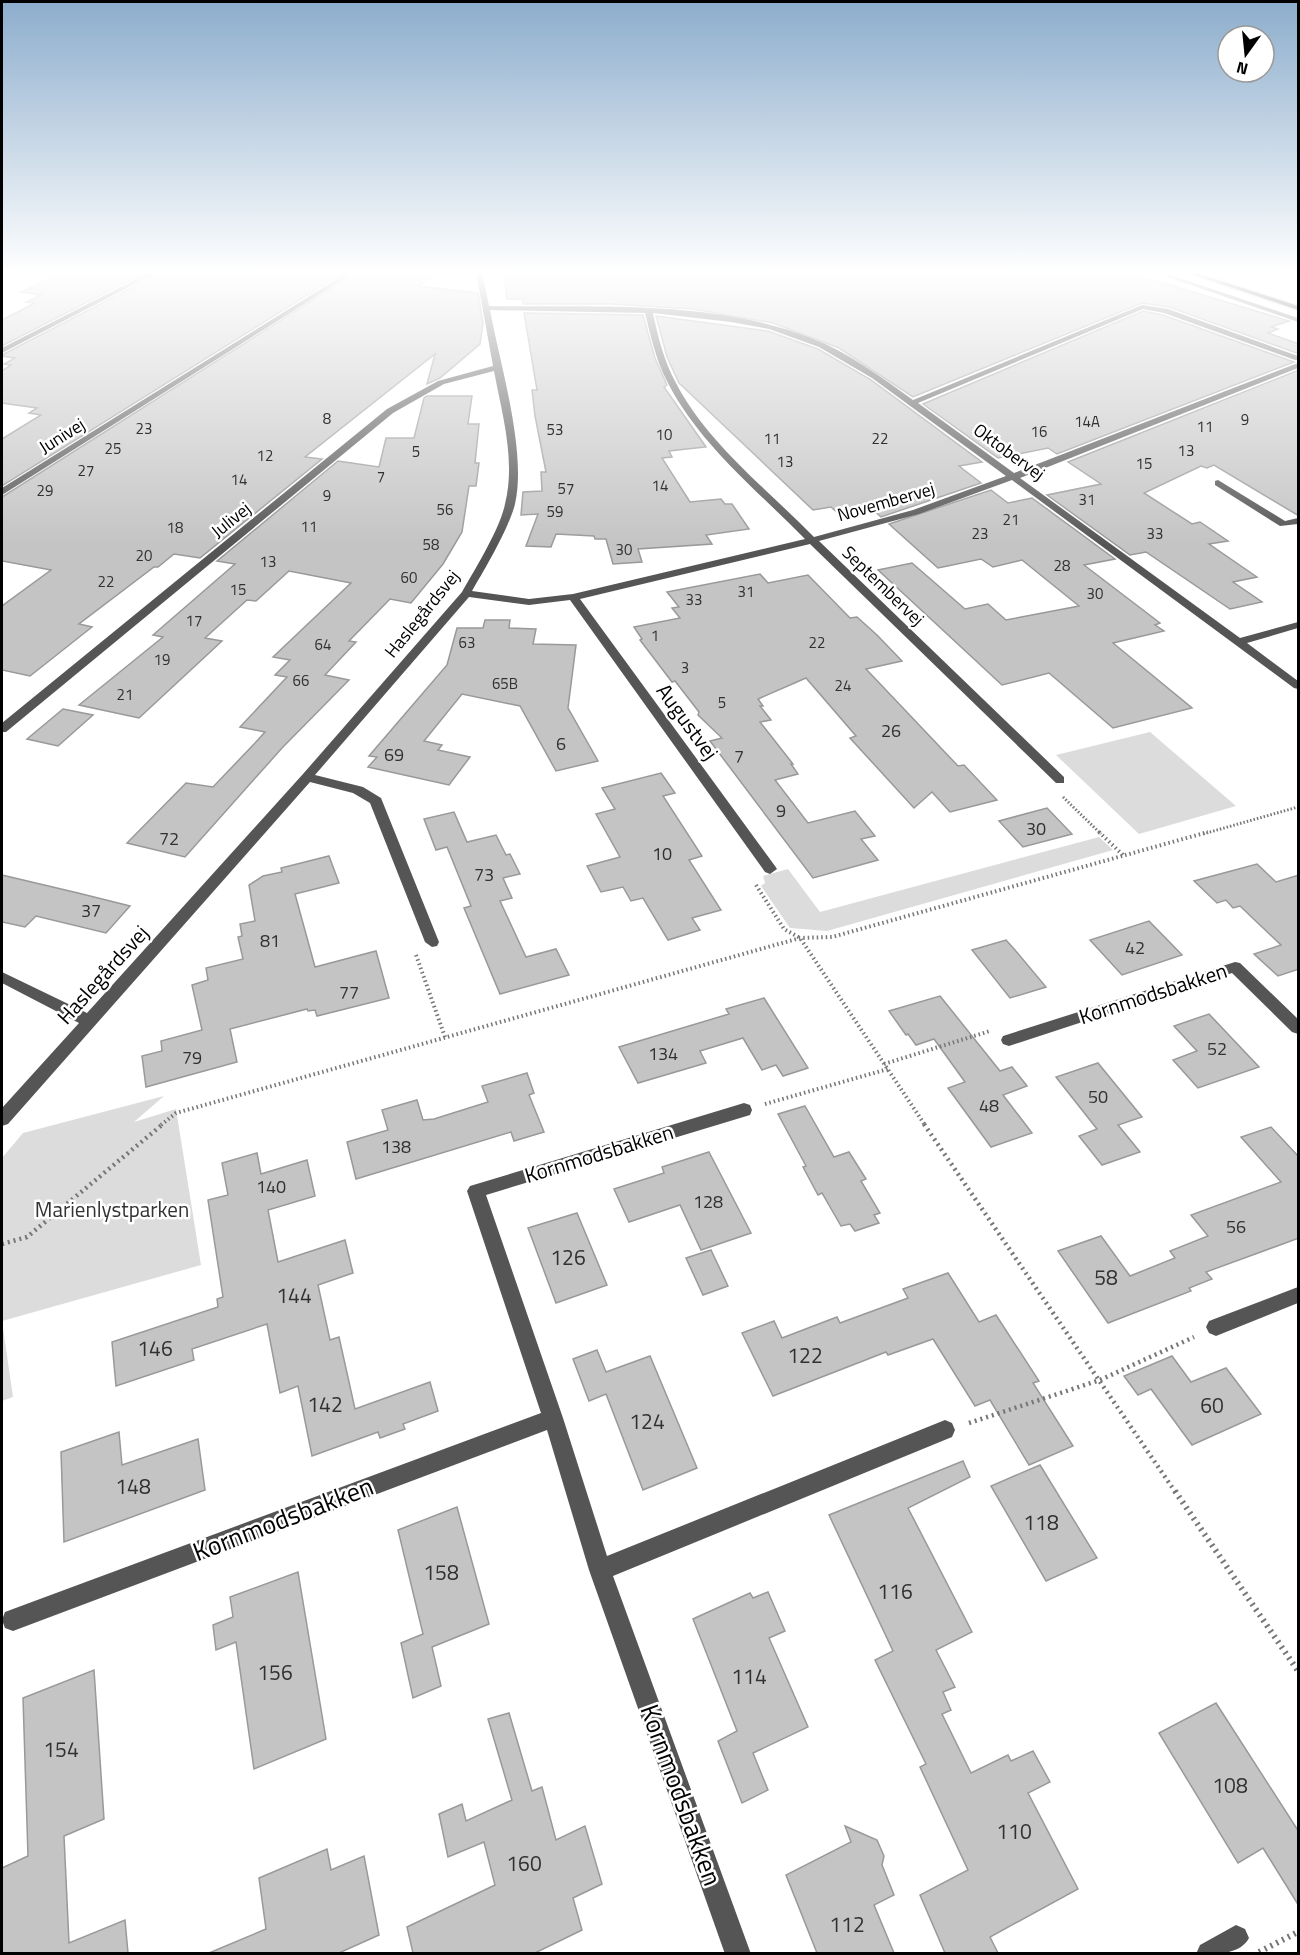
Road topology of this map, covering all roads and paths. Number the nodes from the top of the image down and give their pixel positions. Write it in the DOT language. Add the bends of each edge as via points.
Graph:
graph roads {
  1 [pos="207,363"];
  2 [pos="497,363"];
  3 [pos="663,363"];
  4 [pos="856,363"];
  5 [pos="1008,363"];
  6 [pos="1299,365"];
  7 [pos="498,368"];
  8 [pos="912,403"];
  9 [pos="1013,477"];
  10 [pos="1218,483"];
  11 [pos="2,492"];
  12 [pos="1299,521"];
  13 [pos="812,540"];
  14 [pos="466,592"];
  15 [pos="573,597"];
  16 [pos="1299,625"];
  17 [pos="1239,642"];
  18 [pos="1299,686"];
  19 [pos="2,729"];
  20 [pos="307,777"];
  21 [pos="1059,780"];
  22 [pos="1299,807"];
  23 [pos="1124,856"];
  24 [pos="770,869"];
  25 [pos="800,938"];
  26 [pos="432,942"];
  27 [pos="2,977"];
  28 [pos="1299,1006"];
  29 [pos="1282,1011"];
  30 [pos="89,1021"];
  31 [pos="1299,1028"];
  32 [pos="445,1037"];
  33 [pos="1009,1040"];
  34 [pos="886,1066"];
  35 [pos="744,1110"];
  36 [pos="2,1119"];
  37 [pos="2,1245"];
  38 [pos="1299,1295"];
  39 [pos="1216,1327"];
  40 [pos="1100,1380"];
  41 [pos="553,1418"];
  42 [pos="945,1430"];
  43 [pos="600,1570"];
  44 [pos="13,1620"];
  45 [pos="1299,1671"];
  46 [pos="1299,1932"];
  47 [pos="1236,1938"];
  48 [pos="738,1953"];
  49 [pos="1209,1953"];
  50 [pos="1257,1953"];
  1 -- 11 [label="street, Junivej"];
  2 -- 7 [label="street, Haslegårdsvej"];
  3 -- 13 [label="street, Septembervej" via="677,394 708,435"];
  4 -- 8 [label="street, Oktobervej"];
  5 -- 8 [label="street"];
  6 -- 9 [label="street, Novembervej"];
  7 -- 14 [label="street, Haslegårdsvej" via="514,456 510,505"];
  7 -- 19 [label="street, Julivej" via="444,380 390,411"];
  8 -- 9 [label="street, Oktobervej"];
  9 -- 13 [label="street, Novembervej" via="916,512"];
  9 -- 17 [label="street, Oktobervej"];
  10 -- 12 [label="street" via="1283,524"];
  13 -- 15 [label="street, Novembervej"];
  13 -- 21 [label="street, Septembervej"];
  14 -- 15 [label="street, Novembervej" via="529,602"];
  14 -- 20 [label="street, Haslegårdsvej"];
  15 -- 24 [label="street, Augustvej"];
  16 -- 17 [label="street"];
  17 -- 18 [label="street, Oktobervej"];
  20 -- 26 [label="street" via="358,790 376,801"];
  20 -- 30 [label="street, Haslegårdsvej"];
  21 -- 23 [label="path" via="1049,783"];
  22 -- 23 [label="path"];
  23 -- 25 [label="path" via="832,937"];
  24 -- 25 [label="path" via="752,878 784,929"];
  25 -- 32 [label="path"];
  25 -- 34 [label="path"];
  26 -- 32 [label="path" via="412,946"];
  27 -- 30 [label="street"];
  28 -- 29 [label="street"];
  29 -- 31 [label="street, Kornmodsbakken"];
  29 -- 33 [label="street, Kornmodsbakken" via="1236,967"];
  30 -- 36 [label="street, Haslegårdsvej"];
  32 -- 37 [label="path" via="176,1113 27,1237"];
  33 -- 34 [label="path" via="1000,1028"];
  34 -- 35 [label="path"];
  34 -- 40 [label="path"];
  35 -- 41 [label="street, Kornmodsbakken" via="476,1191"];
  38 -- 39 [label="street"];
  39 -- 40 [label="path"];
  40 -- 42 [label="path"];
  40 -- 45 [label="path"];
  41 -- 43 [label="street, Kornmodsbakken"];
  41 -- 44 [label="street, Kornmodsbakken"];
  42 -- 43 [label="street"];
  43 -- 48 [label="street, Kornmodsbakken"];
  46 -- 50 [label="path"];
  47 -- 49 [label="street"];
}
